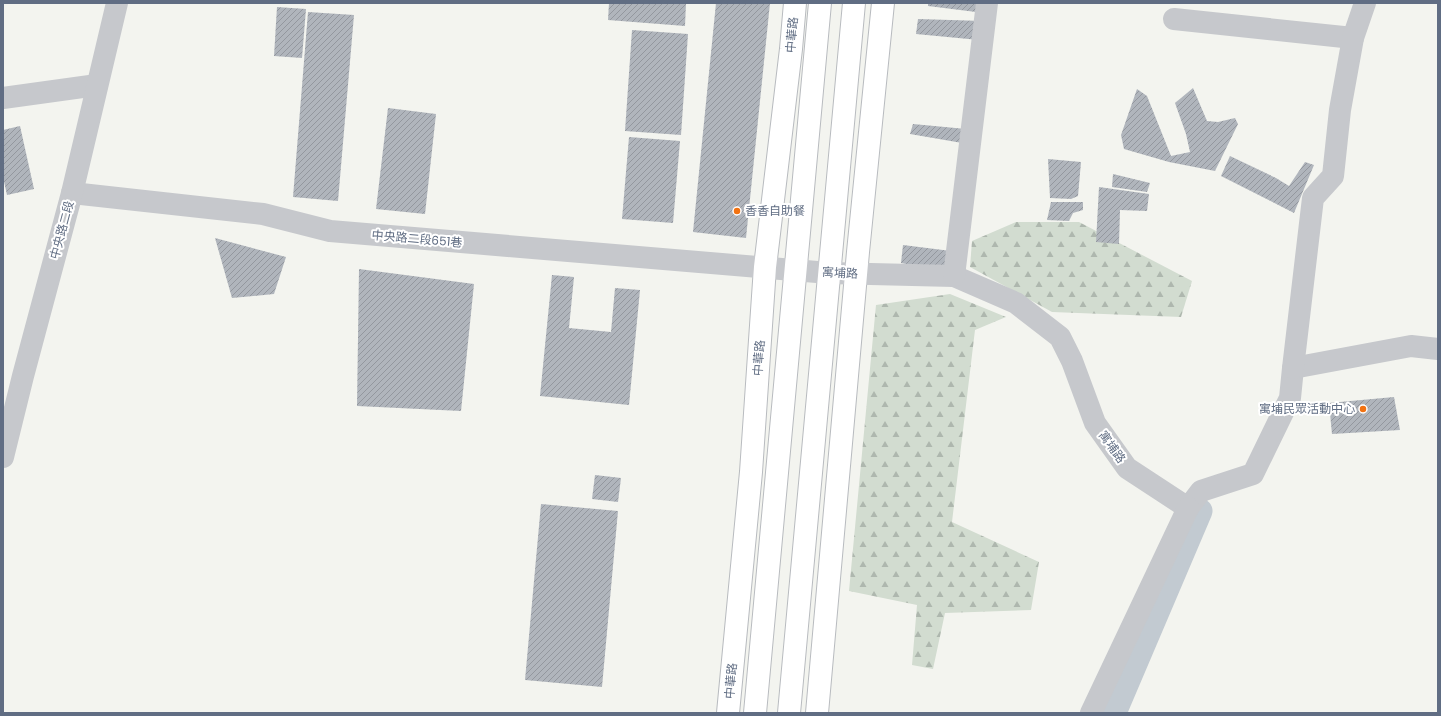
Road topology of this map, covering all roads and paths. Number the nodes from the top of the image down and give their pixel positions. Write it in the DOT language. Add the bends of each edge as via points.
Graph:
graph roads {
  1 [pos="117,3"];
  2 [pos="795,3"];
  3 [pos="820,3"];
  4 [pos="854,3"];
  5 [pos="883,3"];
  6 [pos="987,3"];
  7 [pos="1365,3"];
  8 [pos="1174,19"];
  9 [pos="1353,38"];
  10 [pos="97,85"];
  11 [pos="3,98"];
  12 [pos="72,193"];
  13 [pos="765,267"];
  14 [pos="796,270"];
  15 [pos="829,273"];
  16 [pos="856,274"];
  17 [pos="954,276"];
  18 [pos="1438,349"];
  19 [pos="1293,368"];
  20 [pos="13,376"];
  21 [pos="3,457"];
  22 [pos="1188,508"];
  23 [pos="728,713"];
  24 [pos="755,713"];
  25 [pos="789,713"];
  26 [pos="817,713"];
  27 [pos="1091,713"];
  1 -- 10 [label="street, 中央路二段"];
  2 -- 13 [label="main road, 中華路"];
  3 -- 14 [label="main road, 中華路"];
  4 -- 15 [label="main road"];
  5 -- 16 [label="main road"];
  6 -- 17 [label="street"];
  7 -- 9 [label="street"];
  8 -- 9 [label="street"];
  9 -- 19 [label="street" via="1340,110 1333,176 1313,198"];
  10 -- 11 [label="street"];
  10 -- 12 [label="street, 中央路二段"];
  12 -- 13 [label="street, 中央路二段651巷" via="263,214 330,231"];
  12 -- 20 [label="street, 中央路二段"];
  13 -- 14 [label="street, 寓埔路"];
  13 -- 23 [label="main road, 中華路" via="751,472"];
  14 -- 15 [label="street, 寓埔路"];
  14 -- 24 [label="main road, 中華路"];
  15 -- 16 [label="street, 寓埔路"];
  15 -- 25 [label="main road"];
  16 -- 17 [label="street, 寓埔路"];
  16 -- 26 [label="main road"];
  17 -- 22 [label="street, 寓埔路" via="1016,303 1060,337 1072,361 1095,423 1127,468"];
  18 -- 19 [label="street" via="1411,346"];
  19 -- 22 [label="street" via="1290,398 1252,474 1201,491"];
  20 -- 21 [label="street, 中央路二段"];
  22 -- 27 [label="street"];
}
